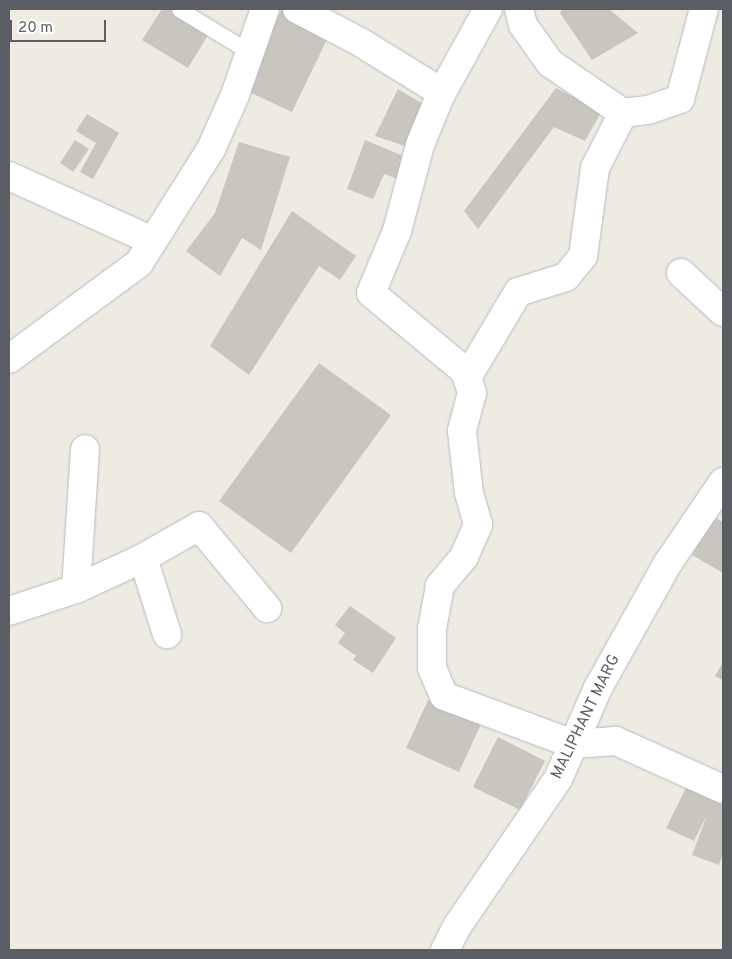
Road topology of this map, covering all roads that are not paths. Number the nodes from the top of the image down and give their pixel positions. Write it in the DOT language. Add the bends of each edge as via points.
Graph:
graph roads {
  1 [pos="179,9"];
  2 [pos="265,9"];
  3 [pos="297,9"];
  4 [pos="488,9"];
  5 [pos="519,9"];
  6 [pos="704,9"];
  7 [pos="251,53"];
  8 [pos="440,96"];
  9 [pos="623,113"];
  10 [pos="9,176"];
  11 [pos="153,240"];
  12 [pos="682,273"];
  13 [pos="723,312"];
  14 [pos="9,359"];
  15 [pos="468,376"];
  16 [pos="85,449"];
  17 [pos="723,482"];
  18 [pos="143,558"];
  19 [pos="76,589"];
  20 [pos="267,608"];
  21 [pos="9,611"];
  22 [pos="167,634"];
  23 [pos="573,744"];
  24 [pos="723,789"];
  25 [pos="445,950"];
  1 -- 7 [label="lane"];
  2 -- 7 [label="street"];
  3 -- 8 [label="street" via="360,42 436,89"];
  4 -- 8 [label="street"];
  5 -- 9 [label="street" via="523,25 550,63"];
  6 -- 9 [label="street" via="680,98 648,110"];
  7 -- 11 [label="street" via="210,149"];
  8 -- 15 [label="street" via="420,145 397,231 371,293"];
  9 -- 15 [label="street" via="595,168 583,256 566,277 518,292"];
  10 -- 11 [label="street"];
  11 -- 14 [label="street" via="139,263"];
  12 -- 13 [label="street"];
  15 -- 23 [label="street" via="472,393 462,431 469,493 478,525 464,557 440,586 432,629 432,668 444,696"];
  16 -- 19 [label="street"];
  17 -- 23 [label="street, MALIPHANT MARG" via="663,570 598,688"];
  18 -- 19 [label="street"];
  18 -- 20 [label="street" via="199,526"];
  18 -- 22 [label="street"];
  19 -- 21 [label="street"];
  23 -- 24 [label="street" via="616,741"];
  23 -- 25 [label="street, MALIPHANT MARG" via="558,779 458,925"];
}
